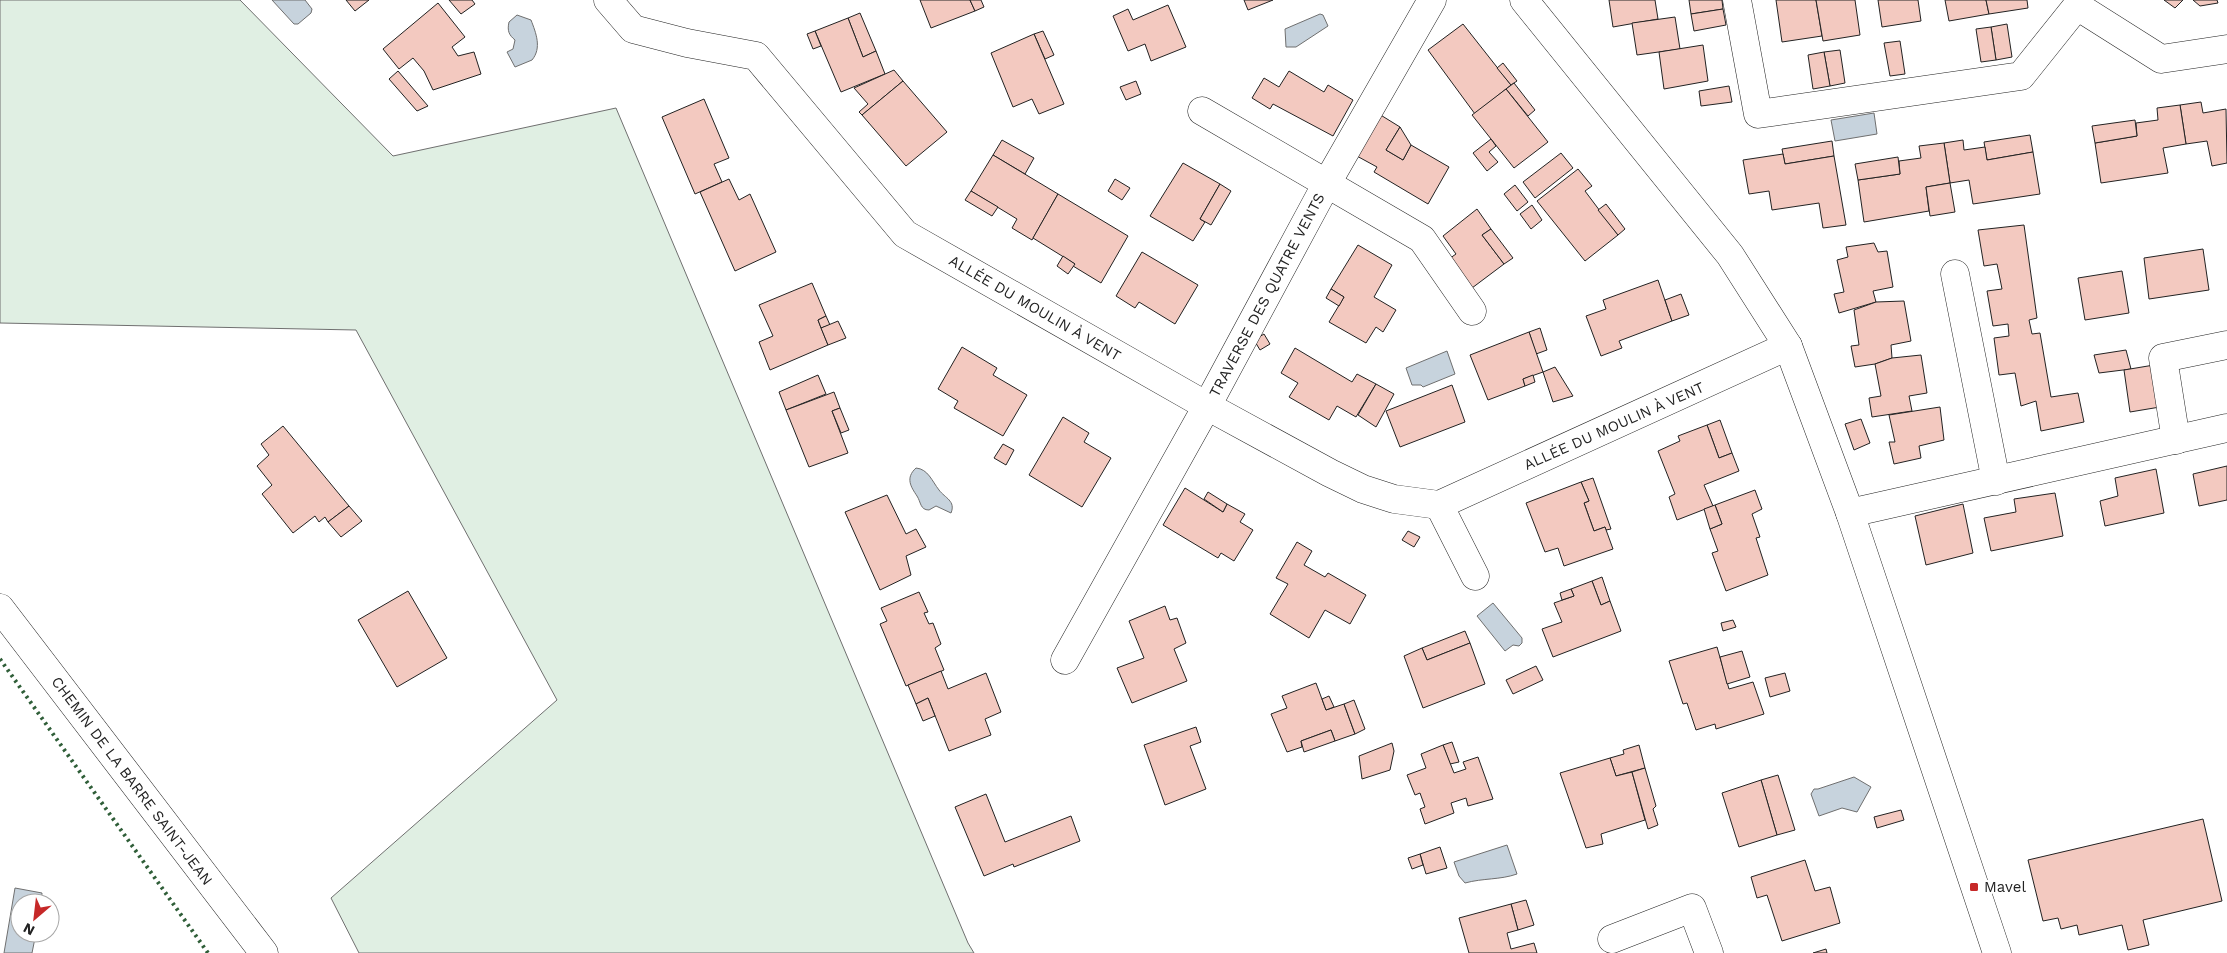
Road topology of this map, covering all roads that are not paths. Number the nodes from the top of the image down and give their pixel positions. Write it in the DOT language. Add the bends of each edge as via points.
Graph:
graph roads {
  1 [pos="608,0"];
  2 [pos="1432,0"];
  3 [pos="1524,0"];
  4 [pos="1737,0"];
  5 [pos="2076,3"];
  6 [pos="2227,49"];
  7 [pos="1202,111"];
  8 [pos="1327,183"];
  9 [pos="1955,274"];
  10 [pos="1472,311"];
  11 [pos="2227,345"];
  12 [pos="1788,346"];
  13 [pos="1207,406"];
  14 [pos="2227,428"];
  15 [pos="2176,440"];
  16 [pos="1996,481"];
  17 [pos="1439,505"];
  18 [pos="1850,513"];
  19 [pos="1475,576"];
  20 [pos="0,608"];
  21 [pos="1065,660"];
  22 [pos="1612,938"];
  23 [pos="264,953"];
  24 [pos="1709,953"];
  25 [pos="1997,953"];
  1 -- 13 [label="street, ALLÉE DU MOULIN À VENT" via="633,29 756,56 905,234"];
  2 -- 8 [label="street, TRAVERSE DES QUATRE VENTS"];
  3 -- 12 [label="street" via="1730,255"];
  4 -- 5 [label="street" via="1758,114 2021,76"];
  5 -- 6 [label="street" via="2161,59"];
  7 -- 8 [label="street, TRAVERSE DES QUATRE VENTS"];
  8 -- 10 [label="street, TRAVERSE DES QUATRE VENTS" via="1422,239"];
  8 -- 13 [label="street, TRAVERSE DES QUATRE VENTS"];
  9 -- 16 [label="street"];
  11 -- 15 [label="street" via="2163,358"];
  12 -- 17 [label="street, ALLÉE DU MOULIN À VENT"];
  12 -- 18 [label="street"];
  13 -- 17 [label="street, ALLÉE DU MOULIN À VENT" via="1363,489 1394,499"];
  13 -- 21 [label="street, TRAVERSE DES QUATRE VENTS"];
  14 -- 15 [label="street"];
  15 -- 16 [label="street"];
  16 -- 18 [label="street"];
  17 -- 19 [label="street"];
  18 -- 25 [label="street"];
  20 -- 23 [label="street, CHEMIN DE LA BARRE SAINT-JEAN"];
  22 -- 24 [label="street" via="1692,908"];
}
